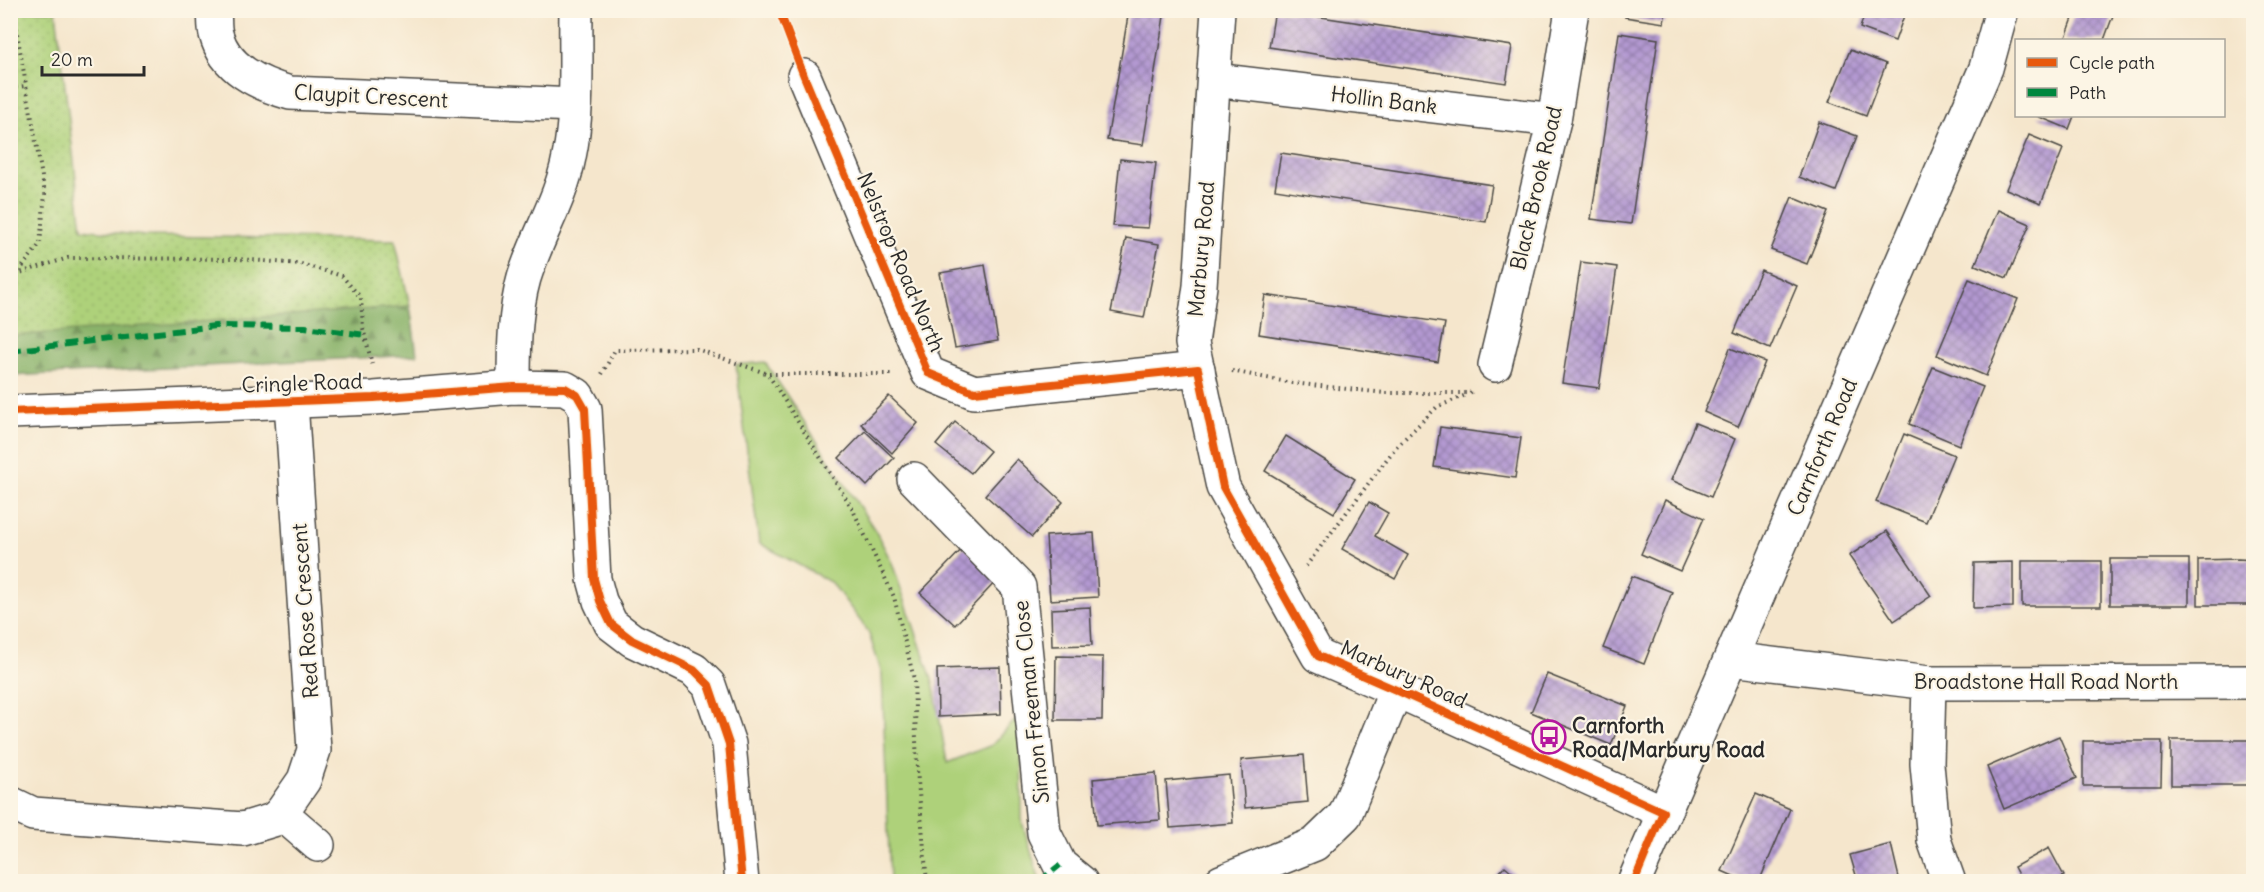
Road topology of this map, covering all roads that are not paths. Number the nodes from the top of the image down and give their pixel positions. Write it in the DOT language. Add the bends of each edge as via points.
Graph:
graph roads {
  1 [pos="214,10"];
  2 [pos="576,10"];
  3 [pos="1218,10"];
  4 [pos="1572,10"];
  5 [pos="2002,10"];
  6 [pos="804,76"];
  7 [pos="1214,80"];
  8 [pos="575,105"];
  9 [pos="1554,120"];
  10 [pos="1495,365"];
  11 [pos="1198,369"];
  12 [pos="514,387"];
  13 [pos="291,402"];
  14 [pos="10,412"];
  15 [pos="914,479"];
  16 [pos="1731,659"];
  17 [pos="2253,682"];
  18 [pos="1929,683"];
  19 [pos="1396,690"];
  20 [pos="10,803"];
  21 [pos="1663,812"];
  22 [pos="281,813"];
  23 [pos="318,845"];
  24 [pos="742,882"];
  25 [pos="1081,882"];
  26 [pos="1221,882"];
  27 [pos="1634,882"];
  28 [pos="1949,882"];
  1 -- 8 [label="street, Claypit Crescent" via="216,34 226,56 261,84 290,93"];
  2 -- 8 [label="street"];
  3 -- 7 [label="street, Marbury Road"];
  4 -- 9 [label="street, Black Brook Road"];
  5 -- 16 [label="street, Carnforth Road" via="1986,68"];
  6 -- 11 [label="street, Nelstrop Road North" via="928,373 974,392"];
  7 -- 9 [label="street, Hollin Bank"];
  7 -- 11 [label="street, Marbury Road" via="1200,286 1192,343"];
  8 -- 12 [label="street" via="570,156 560,194 525,276 518,303"];
  9 -- 10 [label="street, Black Brook Road"];
  11 -- 19 [label="street, Marbury Road" via="1222,487 1318,656"];
  12 -- 13 [label="street, Cringle Road"];
  12 -- 24 [label="street, Cringle Road" via="565,388 577,395 585,408 594,579 600,601 611,624 632,640 694,670 709,685 729,744"];
  13 -- 14 [label="street, Cringle Road"];
  13 -- 22 [label="street, Red Rose Crescent" via="314,750 304,780"];
  15 -- 25 [label="street, Simon Freeman Close" via="1019,587 1044,833 1060,865"];
  16 -- 18 [label="street, Broadstone Hall Road North"];
  16 -- 21 [label="street, Carnforth Road"];
  17 -- 18 [label="street, Broadstone Hall Road North"];
  18 -- 28 [label="street" via="1927,764 1934,840"];
  19 -- 21 [label="street, Marbury Road"];
  19 -- 26 [label="street" via="1345,815 1315,844"];
  20 -- 22 [label="street, Red Rose Crescent" via="33,814 243,829 273,820"];
  21 -- 27 [label="street, Carnforth Road"];
  22 -- 23 [label="street"];
}
